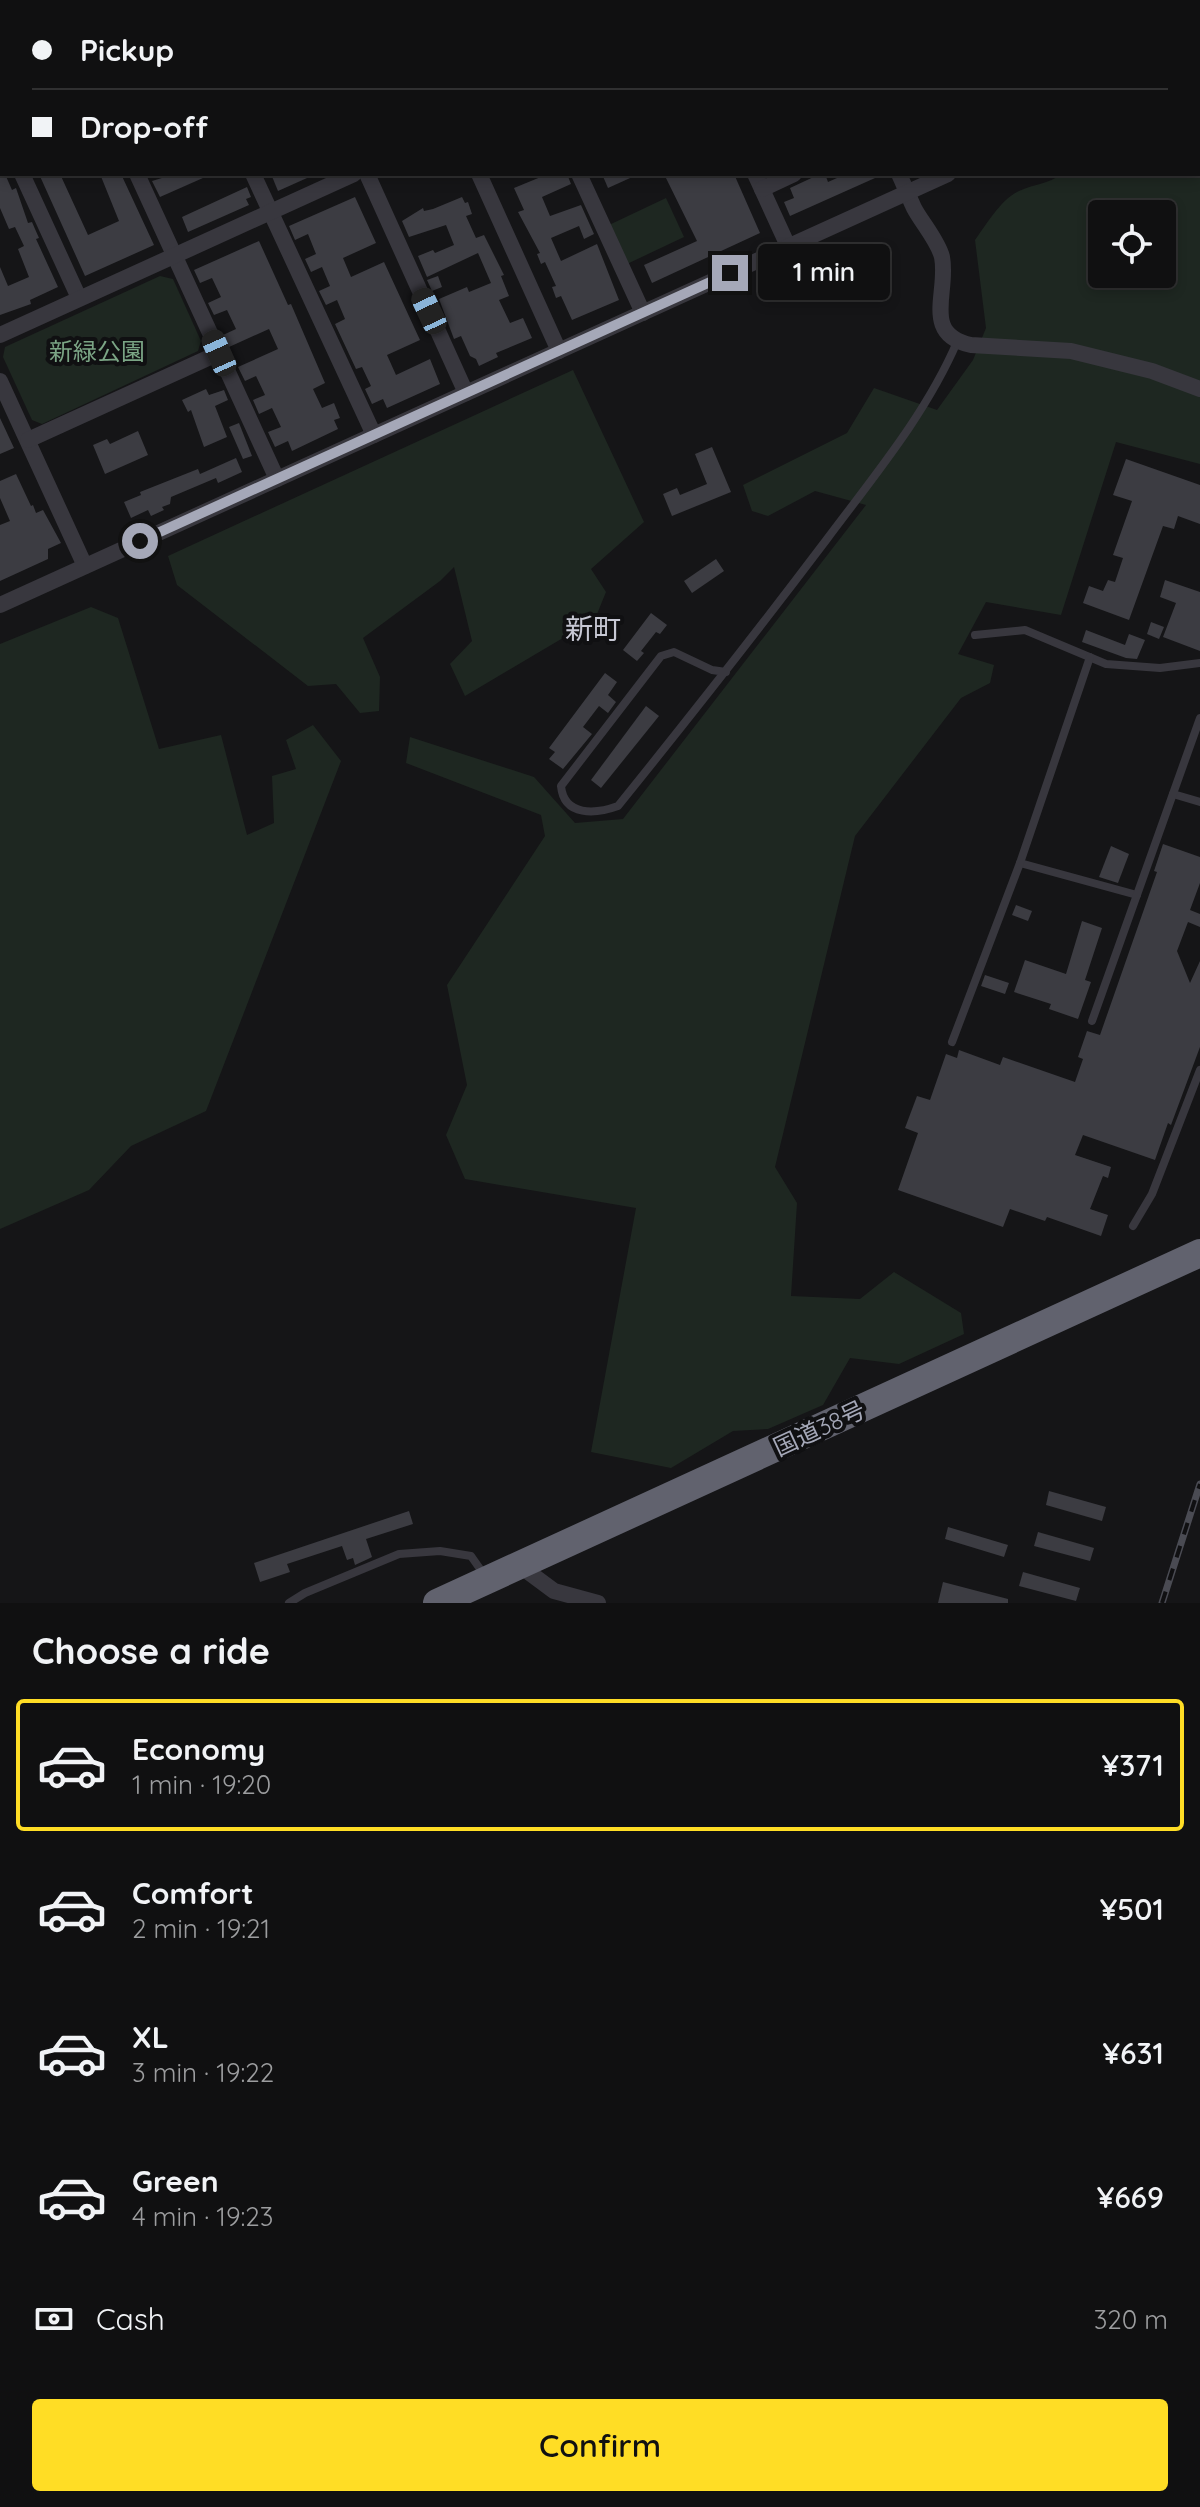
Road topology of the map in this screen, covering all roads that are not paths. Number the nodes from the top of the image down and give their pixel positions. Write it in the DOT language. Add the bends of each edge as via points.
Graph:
graph roads {
  1 [pos="23,176"];
  2 [pos="138,176"];
  3 [pos="254,176"];
  4 [pos="350,176"];
  5 [pos="368,176"];
  6 [pos="480,176"];
  7 [pos="580,176"];
  8 [pos="784,176"];
  9 [pos="900,176"];
  10 [pos="943,176"];
  11 [pos="758,181"];
  12 [pos="907,191"];
  13 [pos="271,212"];
  14 [pos="788,246"];
  15 [pos="175,256"];
  16 [pos="79,298"];
  17 [pos="643,313"];
  18 [pos="0,335"];
  19 [pos="957,342"];
  20 [pos="559,351"];
  21 [pos="219,353"];
  22 [pos="0,381"];
  23 [pos="1200,389"];
  24 [pos="466,393"];
  25 [pos="374,435"];
  26 [pos="28,440"];
  27 [pos="277,479"];
  28 [pos="85,566"];
  29 [pos="0,605"];
  30 [pos="975,635"];
  31 [pos="1090,657"];
  32 [pos="1200,663"];
  33 [pos="726,672"];
  34 [pos="1200,718"];
  35 [pos="1173,794"];
  36 [pos="1200,802"];
  37 [pos="1020,863"];
  38 [pos="1137,895"];
  39 [pos="1092,1021"];
  40 [pos="952,1042"];
  41 [pos="1200,1070"];
  42 [pos="1133,1226"];
  43 [pos="1200,1253"];
  44 [pos="519,1565"];
  45 [pos="488,1580"];
  46 [pos="289,1603"];
  47 [pos="437,1603"];
  48 [pos="598,1603"];
  1 -- 16 [label="street"];
  2 -- 15 [label="street"];
  3 -- 13 [label="street"];
  4 -- 13 [label="street"];
  5 -- 24 [label="street"];
  6 -- 20 [label="street"];
  7 -- 17 [label="street"];
  8 -- 11 [label="street"];
  9 -- 12 [label="street"];
  10 -- 12 [label="street"];
  11 -- 14 [label="street"];
  12 -- 14 [label="street"];
  12 -- 19 [label="street" via="942,256 941,323"];
  13 -- 15 [label="street"];
  13 -- 25 [label="street"];
  14 -- 17 [label="street"];
  15 -- 16 [label="street"];
  15 -- 21 [label="street"];
  16 -- 18 [label="street"];
  17 -- 20 [label="street"];
  19 -- 23 [label="street" via="1071,351"];
  19 -- 33 [label="lane" via="942,378 875,476"];
  20 -- 24 [label="street"];
  21 -- 26 [label="street"];
  21 -- 27 [label="street"];
  22 -- 26 [label="street"];
  24 -- 25 [label="street"];
  25 -- 27 [label="street"];
  26 -- 28 [label="street"];
  27 -- 28 [label="street"];
  28 -- 29 [label="street"];
  30 -- 31 [label="lane" via="1025,630"];
  31 -- 32 [label="lane" via="1106,664 1160,668"];
  31 -- 37 [label="lane"];
  33 -- 33 [label="lane" via="618,806 583,813 567,803 561,786 661,656 674,652"];
  34 -- 35 [label="lane"];
  35 -- 36 [label="lane"];
  35 -- 38 [label="lane"];
  37 -- 38 [label="lane"];
  37 -- 40 [label="lane"];
  38 -- 39 [label="lane"];
  41 -- 42 [label="lane" via="1152,1194"];
  43 -- 44 [label="highway, 国道38号"];
  44 -- 45 [label="highway, 国道38号"];
  44 -- 48 [label="street" via="554,1591"];
  45 -- 46 [label="lane" via="471,1556 440,1551 399,1554"];
  45 -- 47 [label="highway, 国道38号"];
}
